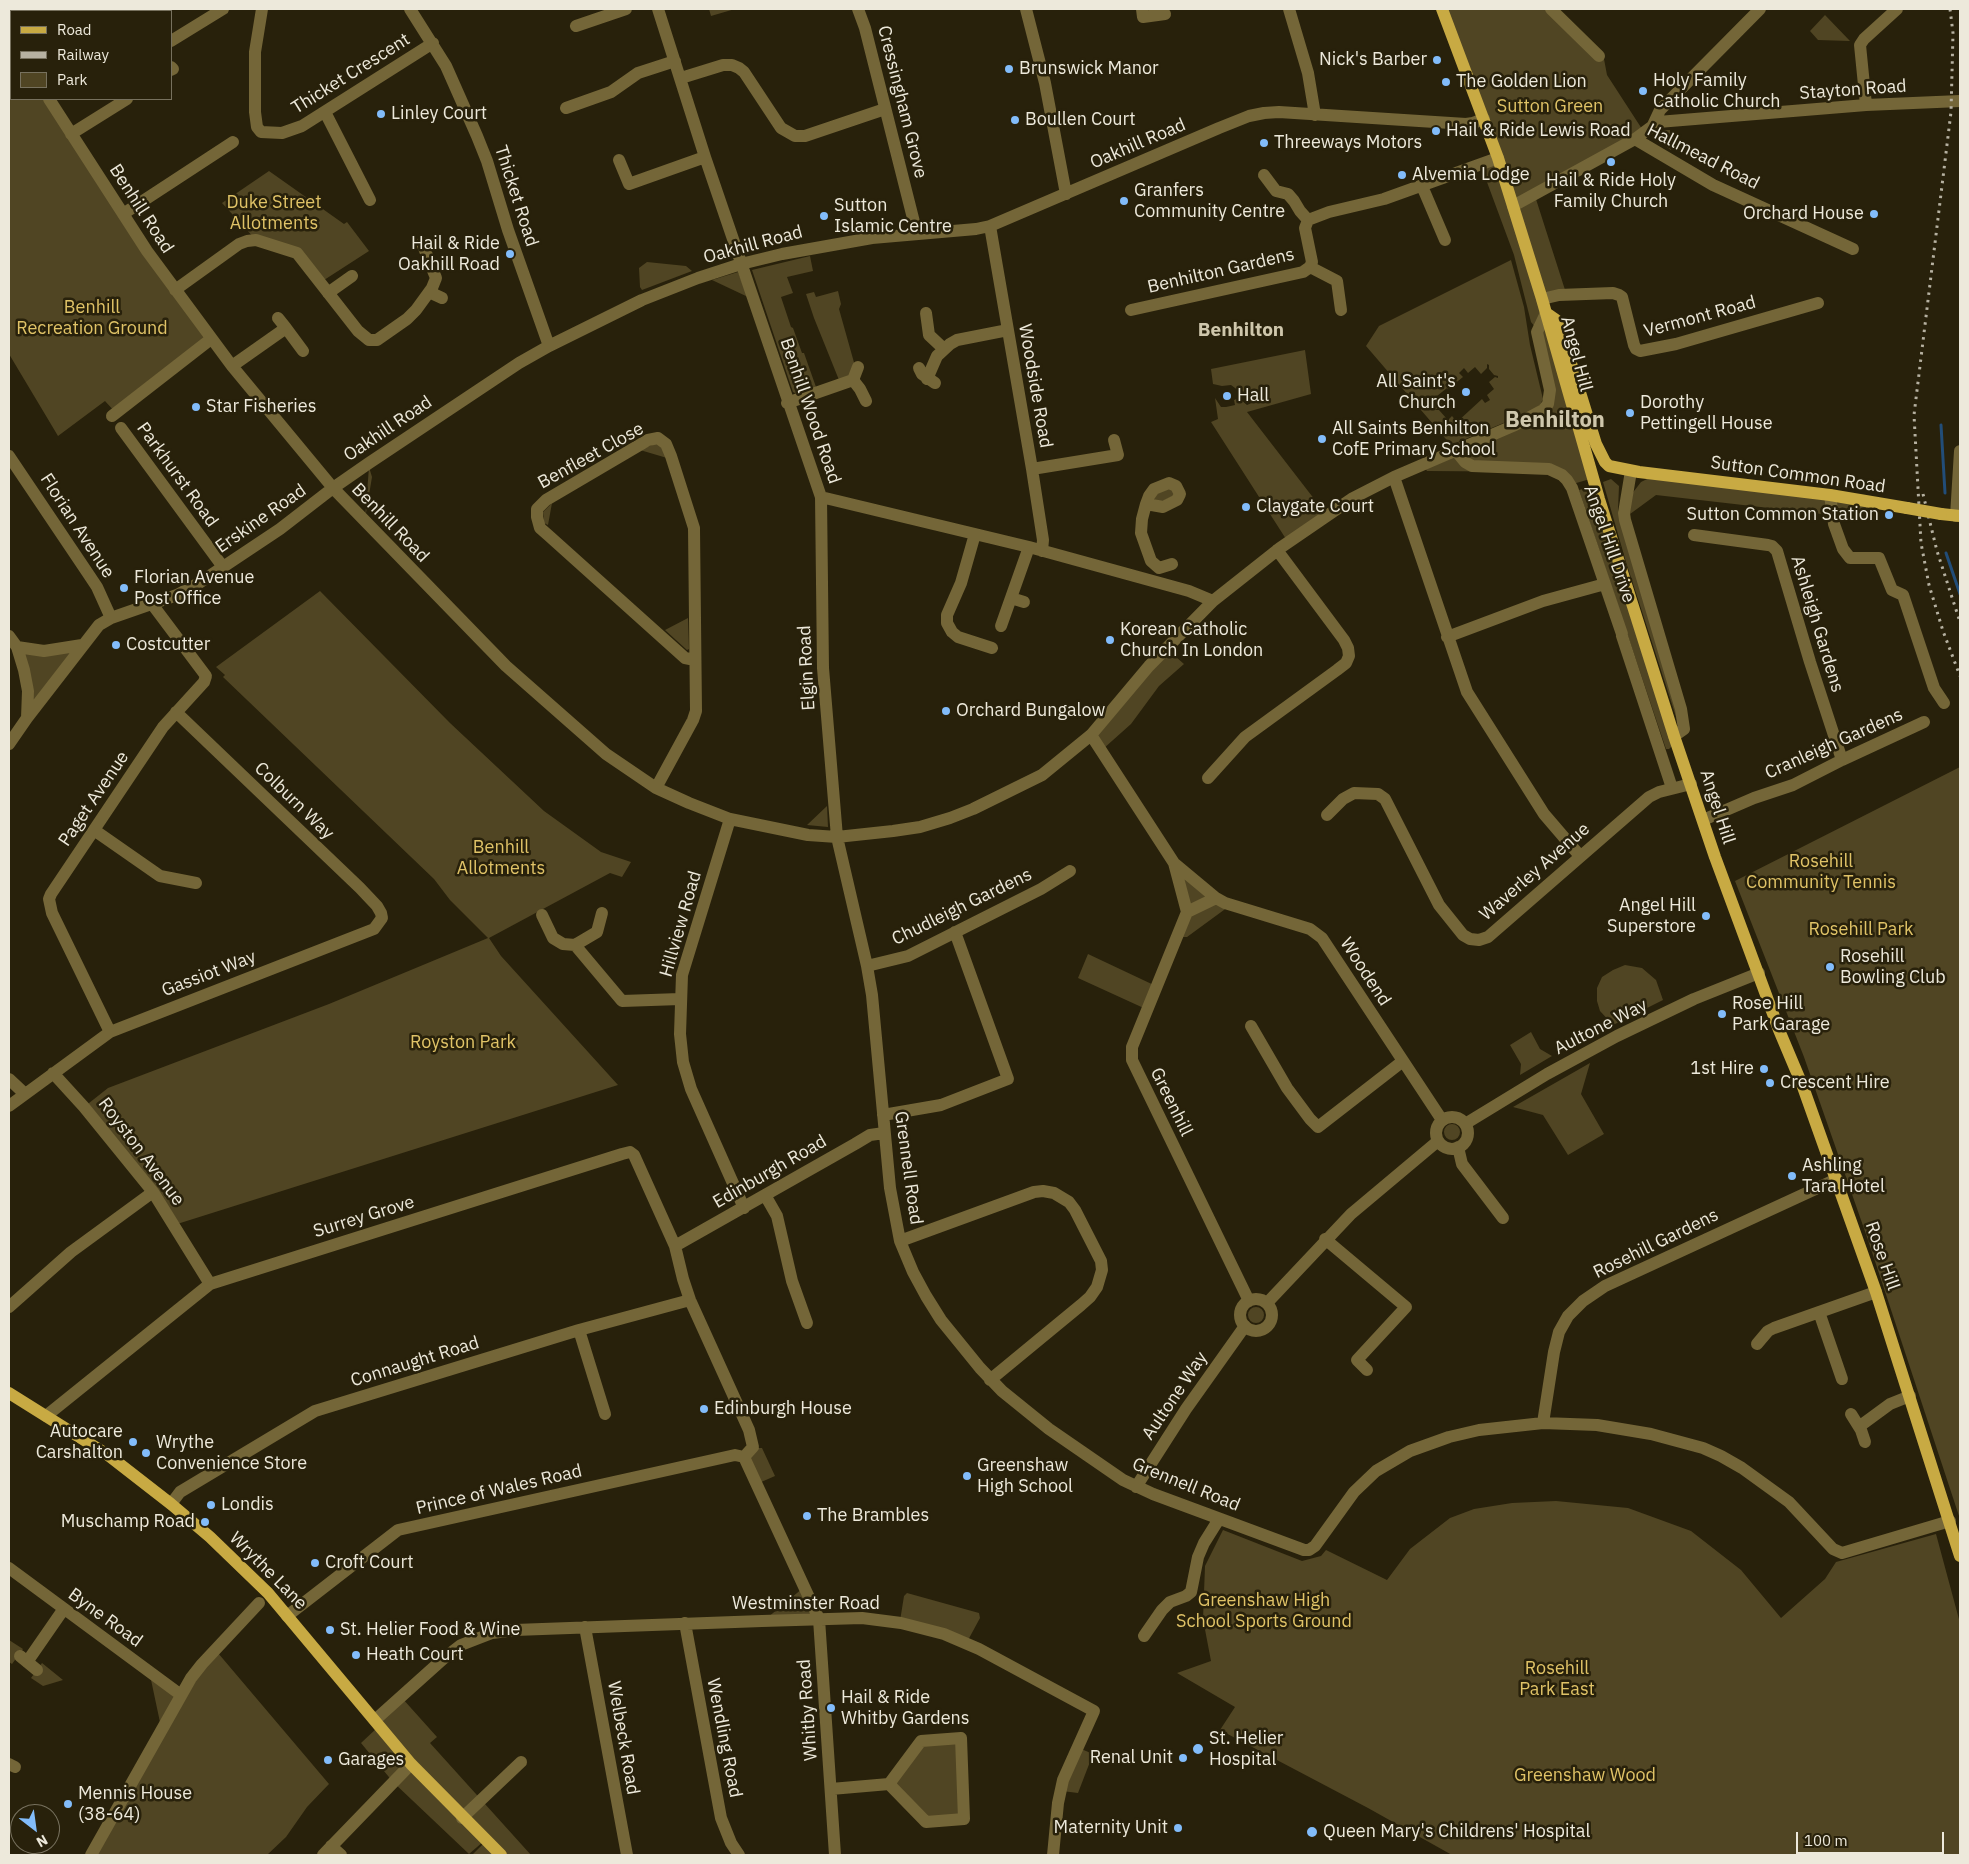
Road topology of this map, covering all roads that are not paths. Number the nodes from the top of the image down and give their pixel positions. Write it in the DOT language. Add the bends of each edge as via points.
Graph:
graph roads {
  1 [pos="223,9"];
  2 [pos="262,9"];
  3 [pos="410,9"];
  4 [pos="626,9"];
  5 [pos="658,9"];
  6 [pos="858,9"];
  7 [pos="1026,9"];
  8 [pos="1142,9"];
  9 [pos="1289,9"];
  10 [pos="1442,9"];
  11 [pos="1550,9"];
  12 [pos="1760,9"];
  13 [pos="1891,11"];
  14 [pos="1165,14"];
  15 [pos="576,26"];
  16 [pos="172,40"];
  17 [pos="432,43"];
  18 [pos="1599,56"];
  19 [pos="675,61"];
  20 [pos="681,78"];
  21 [pos="51,100"];
  22 [pos="125,100"];
  23 [pos="1960,101"];
  24 [pos="1866,106"];
  25 [pos="566,108"];
  26 [pos="885,109"];
  27 [pos="325,112"];
  28 [pos="1315,115"];
  29 [pos="1484,119"];
  30 [pos="1653,125"];
  31 [pos="72,134"];
  32 [pos="1635,140"];
  33 [pos="233,142"];
  34 [pos="705,157"];
  35 [pos="1498,158"];
  36 [pos="619,160"];
  37 [pos="1264,175"];
  38 [pos="1422,186"];
  39 [pos="1066,194"];
  40 [pos="370,200"];
  41 [pos="1513,206"];
  42 [pos="123,214"];
  43 [pos="1308,220"];
  44 [pos="990,226"];
  45 [pos="917,234"];
  46 [pos="1445,240"];
  47 [pos="422,243"];
  48 [pos="1853,249"];
  49 [pos="741,264"];
  50 [pos="1310,267"];
  51 [pos="352,276"];
  52 [pos="175,290"];
  53 [pos="429,292"];
  54 [pos="328,293"];
  55 [pos="442,298"];
  56 [pos="1542,299"];
  57 [pos="1818,304"];
  58 [pos="1131,310"];
  59 [pos="1341,310"];
  60 [pos="926,312"];
  61 [pos="1546,313"];
  62 [pos="1008,330"];
  63 [pos="212,339"];
  64 [pos="549,346"];
  65 [pos="944,349"];
  66 [pos="304,351"];
  67 [pos="232,366"];
  68 [pos="858,367"];
  69 [pos="918,368"];
  70 [pos="852,380"];
  71 [pos="866,401"];
  72 [pos="787,403"];
  73 [pos="112,416"];
  74 [pos="121,428"];
  75 [pos="1114,440"];
  76 [pos="1456,451"];
  77 [pos="1960,451"];
  78 [pos="9,456"];
  79 [pos="1032,470"];
  80 [pos="1631,471"];
  81 [pos="1394,477"];
  82 [pos="333,488"];
  83 [pos="1830,495"];
  84 [pos="821,497"];
  85 [pos="1146,504"];
  86 [pos="1958,516"];
  87 [pos="974,534"];
  88 [pos="1700,539"];
  89 [pos="1029,547"];
  90 [pos="1276,550"];
  91 [pos="1042,551"];
  92 [pos="1172,564"];
  93 [pos="223,568"];
  94 [pos="1159,568"];
  95 [pos="1156,582"];
  96 [pos="1605,584"];
  97 [pos="1010,598"];
  98 [pos="1213,601"];
  99 [pos="1024,602"];
  100 [pos="152,604"];
  101 [pos="111,618"];
  102 [pos="1000,626"];
  103 [pos="9,636"];
  104 [pos="1447,637"];
  105 [pos="82,645"];
  106 [pos="17,646"];
  107 [pos="992,648"];
  108 [pos="695,660"];
  109 [pos="1944,703"];
  110 [pos="176,712"];
  111 [pos="27,718"];
  112 [pos="1924,722"];
  113 [pos="1091,735"];
  114 [pos="1674,736"];
  115 [pos="9,744"];
  116 [pos="1842,760"];
  117 [pos="1208,778"];
  118 [pos="1691,784"];
  119 [pos="656,788"];
  120 [pos="1672,788"];
  121 [pos="1327,815"];
  122 [pos="730,819"];
  123 [pos="1703,820"];
  124 [pos="94,830"];
  125 [pos="837,837"];
  126 [pos="1580,856"];
  127 [pos="1174,863"];
  128 [pos="1070,872"];
  129 [pos="196,883"];
  130 [pos="1216,898"];
  131 [pos="1187,912"];
  132 [pos="602,913"];
  133 [pos="542,916"];
  134 [pos="382,918"];
  135 [pos="955,932"];
  136 [pos="575,945"];
  137 [pos="867,966"];
  138 [pos="1759,973"];
  139 [pos="680,999"];
  140 [pos="1251,1026"];
  141 [pos="110,1032"];
  142 [pos="1403,1061"];
  143 [pos="52,1073"];
  144 [pos="9,1079"];
  145 [pos="26,1094"];
  146 [pos="9,1106"];
  147 [pos="882,1115"];
  148 [pos="1442,1120"];
  149 [pos="1465,1124"];
  150 [pos="884,1132"];
  151 [pos="1438,1140"];
  152 [pos="1458,1148"];
  153 [pos="1837,1179"];
  154 [pos="153,1192"];
  155 [pos="766,1195"];
  156 [pos="744,1208"];
  157 [pos="1503,1218"];
  158 [pos="1325,1239"];
  159 [pos="900,1241"];
  160 [pos="675,1246"];
  161 [pos="210,1284"];
  162 [pos="1876,1292"];
  163 [pos="690,1300"];
  164 [pos="1249,1301"];
  165 [pos="1267,1303"];
  166 [pos="9,1307"];
  167 [pos="1819,1312"];
  168 [pos="807,1323"];
  169 [pos="1245,1326"];
  170 [pos="579,1330"];
  171 [pos="1757,1344"];
  172 [pos="1367,1370"];
  173 [pos="1842,1379"];
  174 [pos="990,1380"];
  175 [pos="9,1394"];
  176 [pos="1910,1396"];
  177 [pos="605,1414"];
  178 [pos="1851,1414"];
  179 [pos="46,1416"];
  180 [pos="1543,1423"];
  181 [pos="1860,1426"];
  182 [pos="1865,1442"];
  183 [pos="744,1457"];
  184 [pos="1136,1487"];
  185 [pos="171,1504"];
  186 [pos="1219,1519"];
  187 [pos="1950,1521"];
  188 [pos="1960,1556"];
  189 [pos="9,1568"];
  190 [pos="259,1603"];
  191 [pos="64,1610"];
  192 [pos="287,1616"];
  193 [pos="819,1619"];
  194 [pos="685,1623"];
  195 [pos="585,1627"];
  196 [pos="1144,1636"];
  197 [pos="28,1662"];
  198 [pos="181,1695"];
  199 [pos="375,1720"];
  200 [pos="521,1762"];
  201 [pos="411,1764"];
  202 [pos="889,1784"];
  203 [pos="831,1789"];
  204 [pos="462,1818"];
  205 [pos="327,1851"];
  206 [pos="91,1855"];
  207 [pos="341,1855"];
  208 [pos="501,1855"];
  209 [pos="626,1855"];
  210 [pos="739,1855"];
  211 [pos="835,1855"];
  212 [pos="1053,1855"];
  1 -- 16 [label="street"];
  2 -- 27 [label="street, Thicket Crescent" via="255,52 256,112 261,132 282,133"];
  3 -- 17 [label="street, Thicket Road"];
  4 -- 15 [label="street"];
  5 -- 19 [label="street, Benhill Wood Road"];
  6 -- 26 [label="street, Cressingham Grove"];
  7 -- 39 [label="street" via="1045,83"];
  8 -- 14 [label="street" via="1143,17"];
  9 -- 28 [label="street" via="1308,73"];
  10 -- 29 [label="main road"];
  11 -- 18 [label="street"];
  12 -- 30 [label="street" via="1660,110"];
  13 -- 24 [label="street" via="1860,45"];
  17 -- 27 [label="street, Thicket Crescent"];
  17 -- 64 [label="street, Thicket Road" via="446,66 487,161"];
  19 -- 20 [label="street, Benhill Wood Road"];
  19 -- 25 [label="street" via="638,73 611,92"];
  20 -- 26 [label="street" via="723,65 739,68 781,128 795,136 805,136"];
  20 -- 34 [label="street, Benhill Wood Road"];
  21 -- 31 [label="street, Benhill Road"];
  22 -- 31 [label="street"];
  23 -- 24 [label="street, Stayton Road"];
  24 -- 30 [label="street, Stayton Road"];
  26 -- 45 [label="street, Cressingham Grove"];
  27 -- 40 [label="street"];
  28 -- 29 [label="street, Oakhill Road" via="1466,124"];
  28 -- 39 [label="street, Oakhill Road" via="1279,112 1249,116"];
  29 -- 35 [label="main road"];
  30 -- 32 [label="street"];
  31 -- 42 [label="street, Benhill Road"];
  32 -- 41 [label="street, Hallmead Road"];
  32 -- 48 [label="street, Hallmead Road" via="1713,185"];
  33 -- 42 [label="street"];
  34 -- 36 [label="street" via="629,184"];
  34 -- 49 [label="street, Benhill Wood Road"];
  35 -- 38 [label="street"];
  35 -- 41 [label="main road"];
  37 -- 43 [label="street" via="1276,191 1288,194"];
  38 -- 43 [label="street"];
  38 -- 46 [label="street"];
  39 -- 44 [label="street, Oakhill Road"];
  41 -- 56 [label="main road"];
  42 -- 52 [label="street, Benhill Road"];
  43 -- 50 [label="street, Benhilton Gardens" via="1305,228"];
  44 -- 45 [label="street, Oakhill Road"];
  44 -- 62 [label="street, Woodside Road"];
  45 -- 49 [label="street, Oakhill Road" via="826,245"];
  47 -- 53 [label="street" via="436,278"];
  49 -- 64 [label="street, Oakhill Road" via="642,300"];
  49 -- 72 [label="street, Benhill Wood Road"];
  50 -- 58 [label="street, Benhilton Gardens" via="1303,272"];
  50 -- 59 [label="street" via="1337,281"];
  51 -- 54 [label="street"];
  52 -- 54 [label="street" via="240,244 256,240 297,253"];
  52 -- 63 [label="street, Benhill Road"];
  53 -- 54 [label="street" via="407,319 377,340 369,340 358,331"];
  53 -- 55 [label="street"];
  56 -- 57 [label="street, Vermont Road" via="1586,294 1619,295 1634,345 1640,351"];
  56 -- 61 [label="main road"];
  60 -- 65 [label="street" via="929,335"];
  61 -- 76 [label="street, Benhill Road" via="1537,332 1550,390 1548,404 1527,420"];
  61 -- 80 [label="main road, Angel Hill" via="1556,320 1561,331 1600,454 1609,466"];
  61 -- 114 [label="main road, Angel Hill" via="1599,499"];
  62 -- 65 [label="street" via="957,340"];
  62 -- 79 [label="street, Woodside Road"];
  63 -- 67 [label="street, Benhill Road"];
  63 -- 73 [label="street"];
  64 -- 82 [label="street, Oakhill Road"];
  65 -- 69 [label="street" via="933,364 931,381"];
  66 -- 67 [label="street" via="282,323"];
  67 -- 82 [label="street, Benhill Road"];
  68 -- 70 [label="street"];
  70 -- 71 [label="street"];
  70 -- 72 [label="street"];
  72 -- 84 [label="street, Benhill Wood Road"];
  74 -- 93 [label="street, Parkhurst Road"];
  75 -- 79 [label="street" via="1118,455"];
  76 -- 81 [label="street, Benhill Road"];
  76 -- 96 [label="street, Angel Hill Drive" via="1464,462 1472,466 1549,469 1562,475 1572,488"];
  77 -- 86 [label="street"];
  78 -- 101 [label="street, Florian Avenue" via="92,579"];
  79 -- 91 [label="street, Woodside Road"];
  80 -- 83 [label="main road, Sutton Common Road"];
  80 -- 114 [label="street" via="1625,520 1681,709 1684,729"];
  81 -- 90 [label="street, Benhill Road" via="1353,498"];
  81 -- 104 [label="street"];
  82 -- 93 [label="street, Erskine Road"];
  82 -- 119 [label="street, Benhill Road" via="506,666 606,754"];
  83 -- 86 [label="main road, Sutton Common Road, bridge"];
  83 -- 109 [label="street" via="1842,549 1850,558 1880,558 1892,590 1903,595 1934,688"];
  84 -- 87 [label="street, Benhill Wood Road"];
  84 -- 125 [label="street, Elgin Road" via="823,668"];
  85 -- 94 [label="street" via="1141,533 1151,561"];
  87 -- 89 [label="street, Benhill Wood Road"];
  87 -- 107 [label="street" via="962,583 946,615 947,623 958,637"];
  88 -- 116 [label="street, Ashleigh Gardens" via="1768,545 1777,551"];
  89 -- 91 [label="street, Benhill Wood Road"];
  89 -- 97 [label="street"];
  90 -- 98 [label="street, Benhill Road"];
  90 -- 117 [label="street" via="1344,640 1349,656 1346,663 1245,737"];
  91 -- 95 [label="street, Benhill Wood Road"];
  92 -- 94 [label="street"];
  93 -- 100 [label="street, Erskine Road" via="176,595"];
  94 -- 95 [label="street"];
  95 -- 98 [label="street, Benhill Wood Road"];
  96 -- 104 [label="street" via="1543,601"];
  96 -- 120 [label="street, Angel Hill Drive"];
  97 -- 99 [label="street"];
  97 -- 102 [label="street"];
  98 -- 113 [label="street, Benhill Road" via="1149,666"];
  100 -- 101 [label="street, Erskine Road"];
  100 -- 110 [label="street, Paget Avenue" via="206,676"];
  101 -- 105 [label="street, Erskine Road" via="99,625"];
  103 -- 106 [label="street"];
  104 -- 126 [label="street" via="1467,692 1544,814"];
  105 -- 106 [label="street" via="44,651"];
  105 -- 111 [label="street, Erskine Road"];
  106 -- 111 [label="street" via="28,691"];
  108 -- 108 [label="street, Benfleet Close" via="694,528 671,456 666,444 658,438 648,440 546,500 537,509 537,517 540,528 685,658"];
  108 -- 119 [label="street, Benfleet Close" via="696,711"];
  110 -- 124 [label="street, Paget Avenue"];
  110 -- 134 [label="street, Colburn Way" via="360,888 377,906"];
  111 -- 115 [label="street, Erskine Road"];
  112 -- 116 [label="street, Cranleigh Gardens"];
  113 -- 125 [label="street, Benhill Road" via="1042,775 965,812 920,827"];
  113 -- 127 [label="street, Woodend"];
  114 -- 118 [label="main road, Angel Hill"];
  116 -- 123 [label="street, Cranleigh Gardens" via="1793,785"];
  118 -- 120 [label="street, Waverley Avenue"];
  118 -- 123 [label="main road, Angel Hill"];
  119 -- 122 [label="street, Benhill Road"];
  120 -- 126 [label="street, Waverley Avenue" via="1649,797"];
  121 -- 126 [label="street, Waverley Avenue" via="1342,799 1354,793 1378,794 1385,799 1439,905 1470,939 1488,937"];
  122 -- 125 [label="street, Benhill Road" via="780,830"];
  122 -- 139 [label="street, Hillview Road" via="688,953"];
  123 -- 138 [label="main road, Angel Hill"];
  124 -- 129 [label="street" via="160,876"];
  124 -- 141 [label="street, Paget Avenue" via="51,894 50,905"];
  125 -- 137 [label="street, Grennell Road"];
  127 -- 130 [label="street, Woodend"];
  127 -- 131 [label="street, Woodend"];
  128 -- 135 [label="street, Chudleigh Gardens"];
  130 -- 131 [label="street"];
  130 -- 142 [label="street, Woodend" via="1317,933"];
  131 -- 164 [label="street, Greenhill" via="1132,1047 1132,1060"];
  132 -- 136 [label="street" via="598,932"];
  133 -- 136 [label="street" via="553,938 563,944"];
  134 -- 141 [label="street, Gassiot Way" via="374,929"];
  135 -- 137 [label="street, Chudleigh Gardens" via="908,956"];
  135 -- 147 [label="street" via="1008,1079 942,1104"];
  136 -- 139 [label="street" via="622,1001"];
  137 -- 147 [label="street, Grennell Road"];
  138 -- 149 [label="street, Aultone Way" via="1694,999 1617,1036"];
  138 -- 153 [label="main road, Rose Hill"];
  139 -- 156 [label="street, Hillview Road" via="683,1062 691,1089"];
  140 -- 142 [label="street" via="1287,1088 1318,1127"];
  141 -- 143 [label="street, Gassiot Way"];
  142 -- 148 [label="street, Woodend"];
  143 -- 145 [label="street, Gassiot Way"];
  143 -- 154 [label="street, Royston Avenue"];
  144 -- 145 [label="street"];
  145 -- 146 [label="street, Gassiot Way"];
  147 -- 150 [label="street, Grennell Road"];
  148 -- 149 [label="street" via="1452,1117"];
  148 -- 151 [label="street" via="1436,1129"];
  149 -- 152 [label="street" via="1466,1140"];
  150 -- 155 [label="street, Edinburgh Road" via="870,1135"];
  150 -- 159 [label="street, Grennell Road"];
  151 -- 152 [label="street" via="1448,1149"];
  151 -- 158 [label="street"];
  152 -- 157 [label="street" via="1462,1164"];
  153 -- 162 [label="main road, Rose Hill"];
  153 -- 180 [label="street, Rosehill Gardens" via="1605,1286 1583,1301 1568,1316 1559,1332"];
  154 -- 161 [label="street, Royston Avenue"];
  154 -- 166 [label="street" via="71,1252"];
  155 -- 156 [label="street, Edinburgh Road"];
  155 -- 168 [label="street" via="777,1216 792,1280"];
  156 -- 160 [label="street, Edinburgh Road"];
  158 -- 165 [label="street"];
  158 -- 172 [label="street" via="1406,1307 1357,1360"];
  159 -- 174 [label="street, Grennell Road" via="913,1272 941,1320"];
  159 -- 174 [label="street" via="1034,1192 1054,1193 1075,1210 1101,1261 1097,1287 1081,1305"];
  160 -- 161 [label="street, Surrey Grove" via="630,1152"];
  160 -- 163 [label="street"];
  161 -- 179 [label="street, Surrey Grove"];
  162 -- 167 [label="street"];
  162 -- 176 [label="main road, Rose Hill"];
  163 -- 170 [label="street, Connaught Road"];
  163 -- 183 [label="street" via="750,1430 753,1447"];
  164 -- 165 [label="street" via="1258,1299"];
  164 -- 169 [label="street" via="1240,1312"];
  165 -- 169 [label="street" via="1272,1312 1268,1326 1254,1331"];
  167 -- 171 [label="street" via="1768,1330"];
  167 -- 173 [label="street"];
  169 -- 184 [label="street, Aultone Way"];
  170 -- 177 [label="street"];
  170 -- 185 [label="street, Connaught Road" via="315,1410 180,1492"];
  174 -- 184 [label="street, Grennell Road" via="1048,1429"];
  175 -- 179 [label="main road, Wrythe Lane"];
  176 -- 181 [label="street" via="1890,1404"];
  176 -- 187 [label="main road, Rose Hill"];
  178 -- 181 [label="street"];
  179 -- 185 [label="main road, Wrythe Lane" via="108,1455"];
  180 -- 186 [label="street, Grennell Road" via="1479,1430 1449,1437 1376,1470 1359,1487 1313,1548 1304,1550"];
  180 -- 187 [label="street" via="1597,1425 1651,1434 1703,1448 1742,1468 1789,1502 1833,1549 1842,1553"];
  181 -- 182 [label="street"];
  183 -- 192 [label="street, Prince of Wales Road" via="735,1454 398,1530"];
  183 -- 193 [label="street, Whitby Road"];
  184 -- 186 [label="street, Grennell Road"];
  185 -- 192 [label="main road, Wrythe Lane" via="268,1593"];
  186 -- 196 [label="street" via="1198,1557 1191,1592 1170,1602"];
  187 -- 188 [label="main road, Rose Hill"];
  189 -- 191 [label="street, Byne Road"];
  190 -- 198 [label="street" via="202,1664"];
  191 -- 197 [label="street"];
  191 -- 198 [label="street, Byne Road"];
  192 -- 199 [label="main road, Wrythe Lane"];
  193 -- 194 [label="street, Westminster Road"];
  193 -- 203 [label="street, Whitby Road"];
  193 -- 212 [label="street, Westminster Road" via="880,1619 944,1634 979,1649 1094,1711 1064,1780 1058,1803"];
  194 -- 195 [label="street, Westminster Road"];
  194 -- 210 [label="street, Wendling Road" via="725,1832"];
  195 -- 199 [label="street, Westminster Road" via="492,1633 461,1645"];
  195 -- 209 [label="street, Welbeck Road"];
  198 -- 206 [label="street"];
  199 -- 201 [label="main road, Wrythe Lane"];
  200 -- 204 [label="street"];
  201 -- 204 [label="main road, Wrythe Lane"];
  201 -- 205 [label="street"];
  202 -- 202 [label="street" via="920,1741 961,1738 964,1819 926,1822"];
  202 -- 203 [label="street"];
  203 -- 211 [label="street, Whitby Road"];
  204 -- 208 [label="main road, Wrythe Lane"];
  205 -- 207 [label="street"];
}
